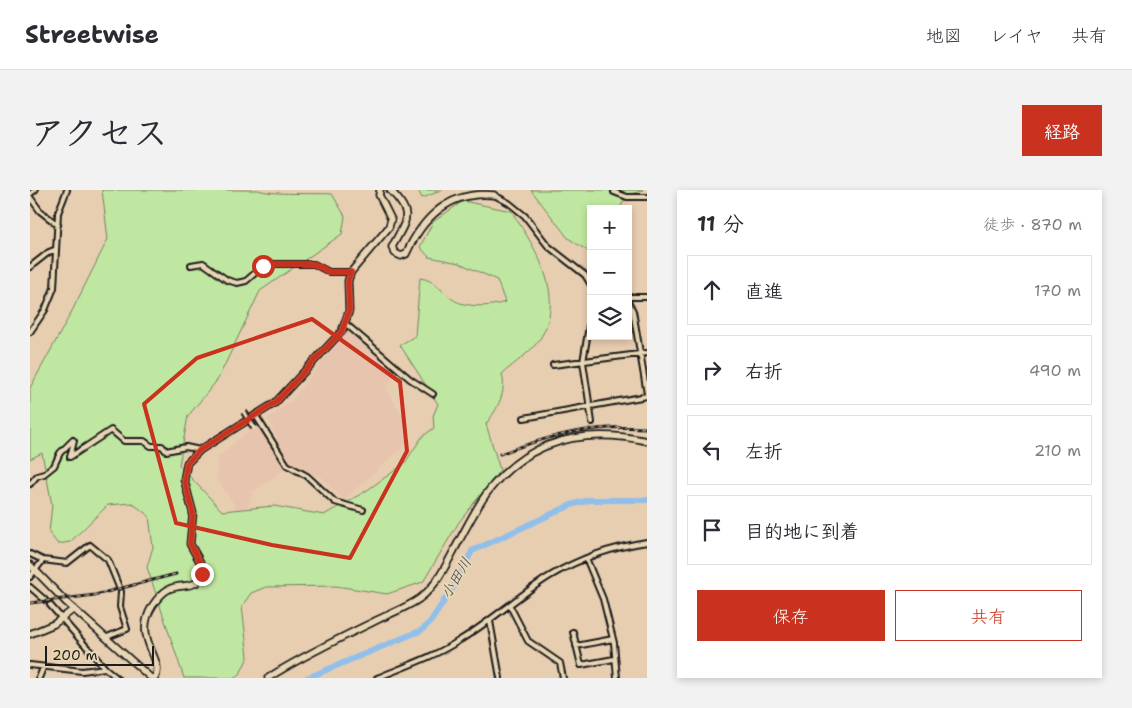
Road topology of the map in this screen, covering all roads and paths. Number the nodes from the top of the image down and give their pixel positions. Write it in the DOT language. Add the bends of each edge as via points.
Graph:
graph roads {
  1 [pos="35,190"];
  2 [pos="67,190"];
  3 [pos="390,190"];
  4 [pos="379,192"];
  5 [pos="614,192"];
  6 [pos="494,195"];
  7 [pos="30,196"];
  8 [pos="647,197"];
  9 [pos="58,225"];
  10 [pos="54,250"];
  11 [pos="191,265"];
  12 [pos="30,267"];
  13 [pos="351,272"];
  14 [pos="587,278"];
  15 [pos="647,297"];
  16 [pos="632,298"];
  17 [pos="632,309"];
  18 [pos="346,324"];
  19 [pos="30,332"];
  20 [pos="587,338"];
  21 [pos="647,353"];
  22 [pos="640,354"];
  23 [pos="583,362"];
  24 [pos="553,365"];
  25 [pos="433,394"];
  26 [pos="647,395"];
  27 [pos="589,406"];
  28 [pos="244,412"];
  29 [pos="256,416"];
  30 [pos="524,418"];
  31 [pos="592,422"];
  32 [pos="254,428"];
  33 [pos="647,441"];
  34 [pos="200,450"];
  35 [pos="30,484"];
  36 [pos="363,510"];
  37 [pos="647,542"];
  38 [pos="30,554"];
  39 [pos="586,558"];
  40 [pos="43,560"];
  41 [pos="30,564"];
  42 [pos="35,570"];
  43 [pos="30,577"];
  44 [pos="30,587"];
  45 [pos="119,587"];
  46 [pos="121,592"];
  47 [pos="45,600"];
  48 [pos="50,605"];
  49 [pos="510,606"];
  50 [pos="74,610"];
  51 [pos="61,620"];
  52 [pos="490,621"];
  53 [pos="573,632"];
  54 [pos="30,634"];
  55 [pos="106,636"];
  56 [pos="613,639"];
  57 [pos="576,646"];
  58 [pos="614,659"];
  59 [pos="30,665"];
  60 [pos="43,668"];
  61 [pos="105,668"];
  62 [pos="39,678"];
  63 [pos="117,678"];
  64 [pos="151,678"];
  65 [pos="155,678"];
  66 [pos="268,678"];
  67 [pos="377,678"];
  68 [pos="500,678"];
  69 [pos="563,678"];
  70 [pos="617,678"];
  1 -- 7 [label="street"];
  2 -- 9 [label="street" via="58,213"];
  3 -- 6 [label="street" via="406,210 407,218 392,247 395,254 401,256 406,254 416,233 431,214 454,197 471,192"];
  4 -- 13 [label="street" via="391,219 389,227"];
  5 -- 8 [label="street" via="632,198"];
  6 -- 14 [label="street" via="524,216 548,246"];
  7 -- 9 [label="street" via="40,211"];
  9 -- 10 [label="street"];
  10 -- 12 [label="street"];
  10 -- 19 [label="street" via="54,288 45,310"];
  11 -- 13 [label="street" via="203,263 237,283 246,281 270,264 314,264 329,272"];
  13 -- 18 [label="street"];
  15 -- 16 [label="street"];
  17 -- 22 [label="street"];
  18 -- 25 [label="street" via="410,379"];
  18 -- 29 [label="street" via="296,382"];
  20 -- 23 [label="street"];
  21 -- 22 [label="street"];
  22 -- 23 [label="street"];
  22 -- 26 [label="street"];
  23 -- 24 [label="street"];
  23 -- 27 [label="street"];
  26 -- 27 [label="street"];
  27 -- 30 [label="street"];
  27 -- 31 [label="street"];
  28 -- 32 [label="street, bridge"];
  29 -- 34 [label="street"];
  29 -- 36 [label="street" via="288,465 307,476 335,502"];
  33 -- 66 [label="street" via="594,433 535,451 503,476 482,500 437,580 418,600"];
  34 -- 35 [label="street" via="186,447 166,451 162,446 151,446 144,441 124,441 113,431 108,431 70,457 72,440 54,466"];
  34 -- 65 [label="street" via="187,463 184,479 193,513 190,544 200,562 202,574 196,583 170,588 148,614 144,633 158,668"];
  37 -- 39 [label="street"];
  38 -- 40 [label="street"];
  39 -- 49 [label="street" via="549,577"];
  39 -- 56 [label="street" via="601,592"];
  40 -- 42 [label="street"];
  40 -- 45 [label="street" via="67,563 90,545 108,560"];
  41 -- 42 [label="street"];
  42 -- 43 [label="street"];
  42 -- 50 [label="street"];
  44 -- 47 [label="street"];
  46 -- 55 [label="street" via="120,607 127,629"];
  48 -- 51 [label="street"];
  49 -- 52 [label="street"];
  49 -- 69 [label="street" via="528,641 560,664"];
  50 -- 51 [label="street"];
  50 -- 55 [label="street"];
  51 -- 54 [label="street"];
  51 -- 61 [label="street"];
  52 -- 67 [label="street" via="435,655"];
  52 -- 68 [label="street"];
  53 -- 57 [label="street"];
  55 -- 64 [label="street"];
  56 -- 57 [label="street"];
  56 -- 58 [label="street"];
  57 -- 58 [label="street" via="581,665"];
  58 -- 70 [label="street"];
  59 -- 60 [label="street"];
  60 -- 61 [label="street" via="57,666 90,672"];
  60 -- 62 [label="street"];
  61 -- 63 [label="street"];
}
